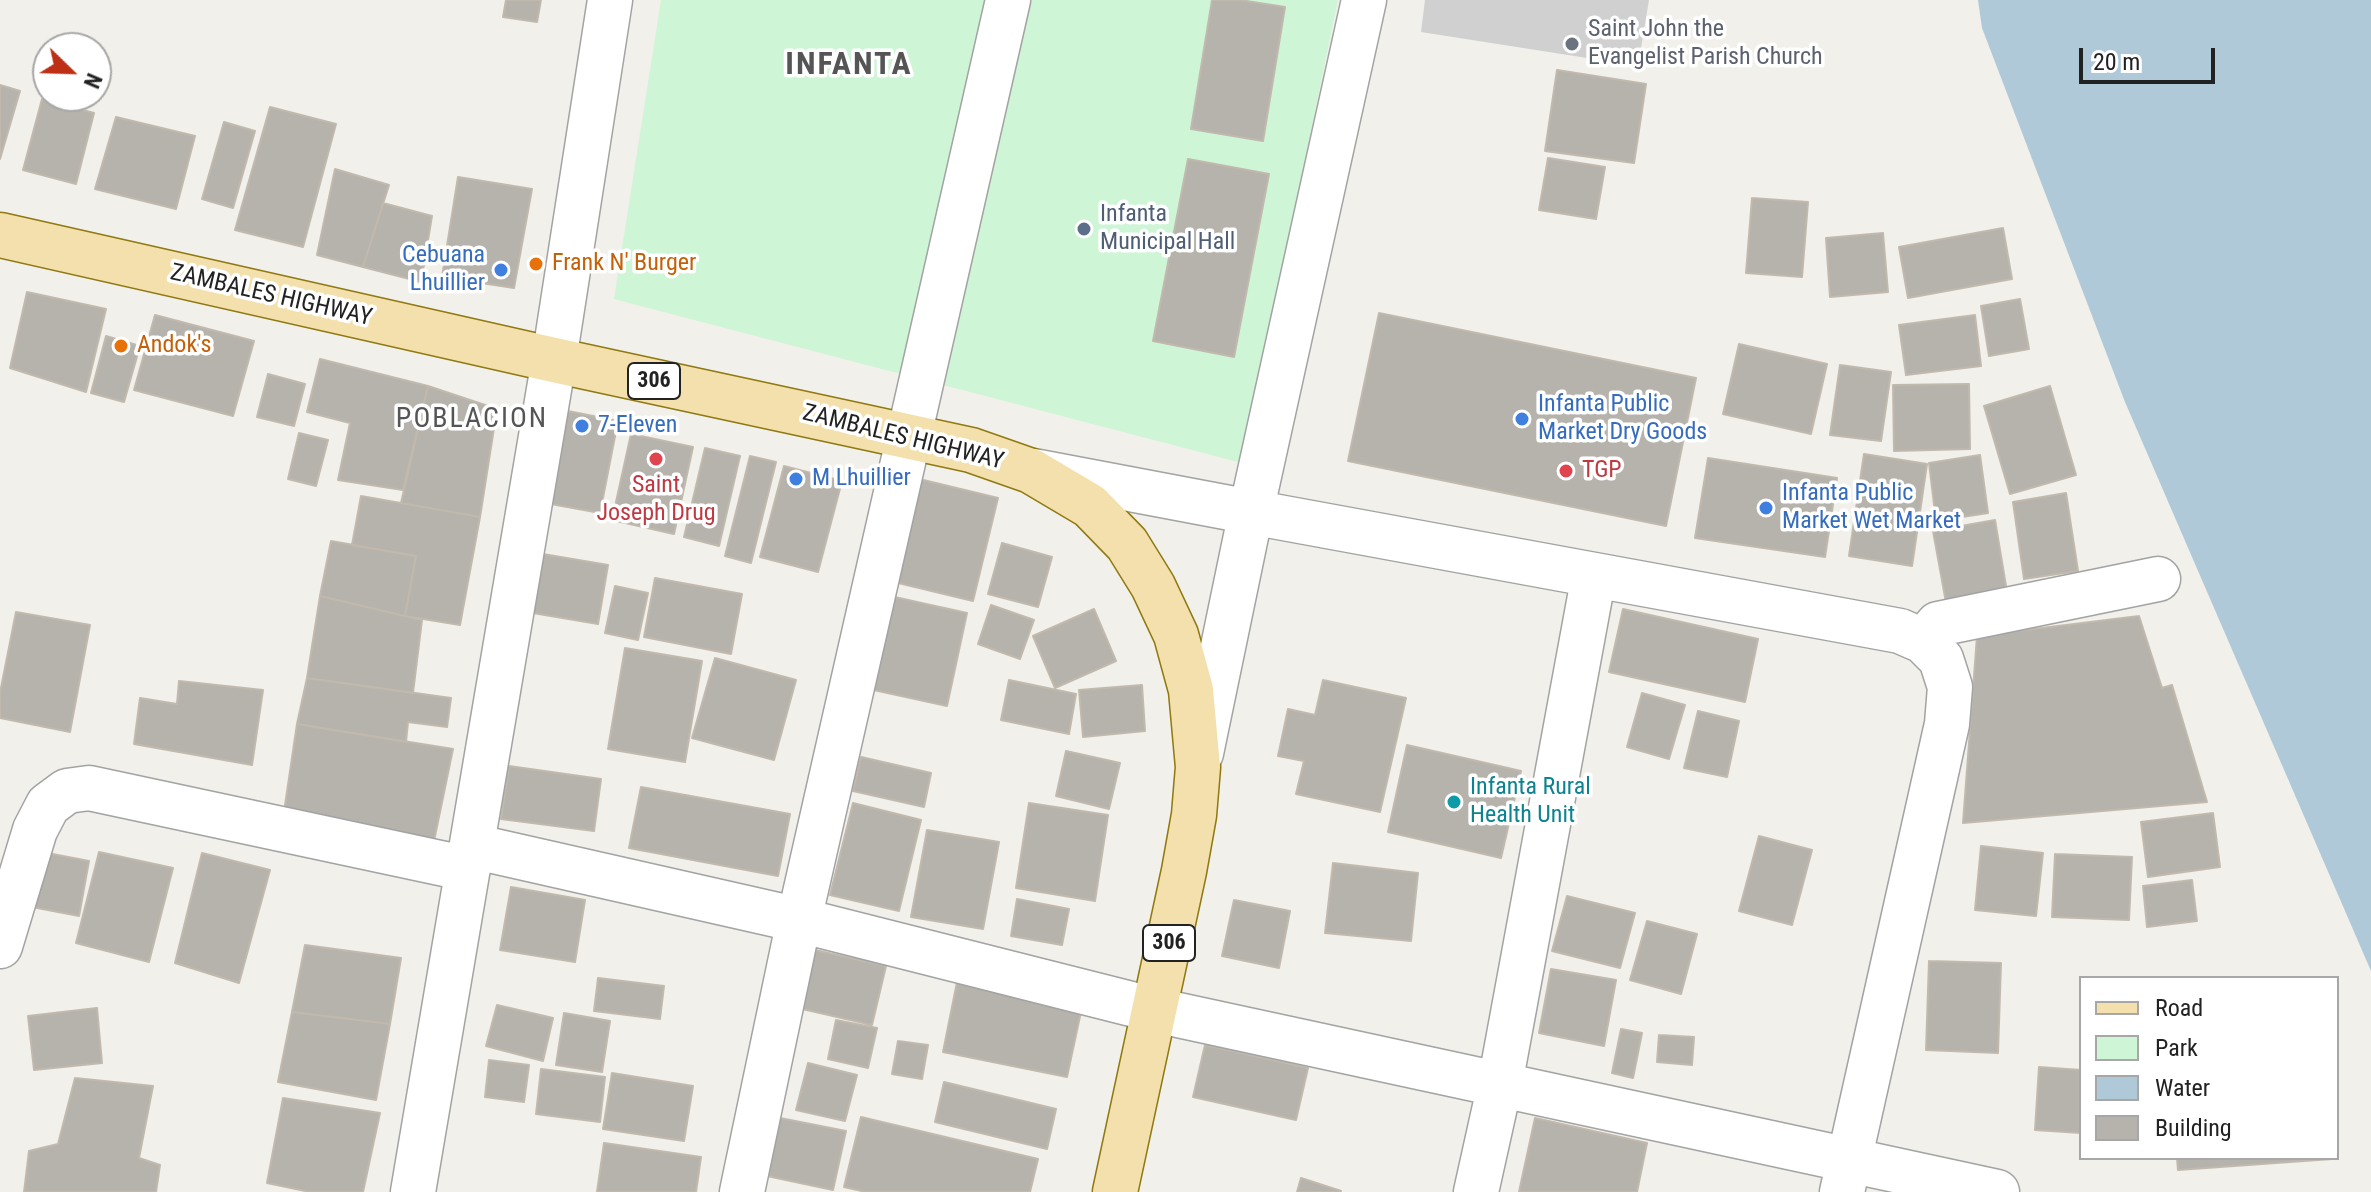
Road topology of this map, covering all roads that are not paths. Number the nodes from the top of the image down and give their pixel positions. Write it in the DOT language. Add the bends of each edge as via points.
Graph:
graph roads {
  1 [pos="610,0"];
  2 [pos="1008,0"];
  3 [pos="1364,0"];
  4 [pos="0,235"];
  5 [pos="554,360"];
  6 [pos="911,436"];
  7 [pos="1031,471"];
  8 [pos="1251,512"];
  9 [pos="1594,575"];
  10 [pos="2158,579"];
  11 [pos="1923,641"];
  12 [pos="1198,767"];
  13 [pos="470,858"];
  14 [pos="799,920"];
  15 [pos="0,946"];
  16 [pos="1155,1010"];
  17 [pos="1500,1084"];
  18 [pos="1845,1176"];
  19 [pos="413,1192"];
  20 [pos="742,1192"];
  21 [pos="1115,1192"];
  22 [pos="1476,1192"];
  23 [pos="1997,1192"];
  1 -- 5 [label="street"];
  2 -- 6 [label="street"];
  3 -- 8 [label="street"];
  4 -- 5 [label="main road, ZAMBALES HIGHWAY / 306"];
  5 -- 6 [label="main road, ZAMBALES HIGHWAY / 306"];
  5 -- 13 [label="street"];
  6 -- 7 [label="main road, ZAMBALES HIGHWAY / 306"];
  6 -- 14 [label="street"];
  7 -- 8 [label="street"];
  7 -- 12 [label="main road, ZAMBALES HIGHWAY / 306" via="1090,506 1127,544 1153,586 1176,635 1191,690"];
  8 -- 9 [label="street"];
  8 -- 12 [label="street"];
  9 -- 11 [label="street" via="1900,631"];
  9 -- 17 [label="street"];
  10 -- 11 [label="street" via="1938,624"];
  11 -- 18 [label="street" via="1941,659 1950,687 1947,724"];
  12 -- 16 [label="main road, ZAMBALES HIGHWAY / 306" via="1194,815"];
  13 -- 14 [label="street"];
  13 -- 15 [label="street" via="89,788 67,791 48,805 35,830"];
  13 -- 19 [label="street"];
  14 -- 16 [label="street"];
  14 -- 20 [label="street"];
  16 -- 17 [label="street"];
  16 -- 21 [label="main road, ZAMBALES HIGHWAY / 306"];
  17 -- 18 [label="street"];
  17 -- 22 [label="street"];
  18 -- 23 [label="street"];
}
